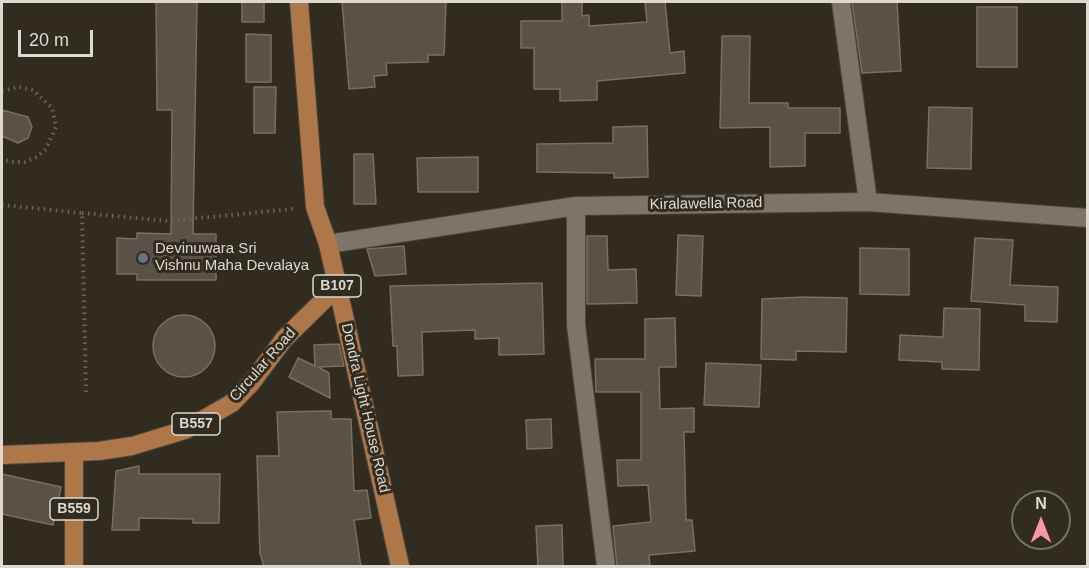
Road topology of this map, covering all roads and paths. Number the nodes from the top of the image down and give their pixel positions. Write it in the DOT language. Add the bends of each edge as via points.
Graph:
graph roads {
  1 [pos="299,2"];
  2 [pos="841,2"];
  3 [pos="2,91"];
  4 [pos="2,160"];
  5 [pos="868,202"];
  6 [pos="2,205"];
  7 [pos="576,206"];
  8 [pos="315,207"];
  9 [pos="82,213"];
  10 [pos="1088,218"];
  11 [pos="328,244"];
  12 [pos="337,287"];
  13 [pos="86,393"];
  14 [pos="75,452"];
  15 [pos="2,455"];
  16 [pos="74,567"];
  17 [pos="400,567"];
  18 [pos="606,567"];
  1 -- 8 [label="main road, Dondra Light House Road / B107"];
  2 -- 5 [label="street"];
  3 -- 4 [label="path" via="18,87 44,97 52,108 56,127 50,144 37,157"];
  5 -- 7 [label="street, Kiralawella Road"];
  5 -- 10 [label="street, Kiralawella Road"];
  6 -- 9 [label="path"];
  7 -- 11 [label="street, Kiralawella Road"];
  7 -- 18 [label="street" via="576,325"];
  8 -- 9 [label="path" via="168,221"];
  8 -- 11 [label="main road, Dondra Light House Road / B107"];
  9 -- 13 [label="path"];
  11 -- 12 [label="main road, Dondra Light House Road / B107"];
  12 -- 14 [label="main road, Circular Road / B557" via="284,339 238,396 211,416 132,446"];
  12 -- 17 [label="main road, Dondra Light House Road / B107"];
  14 -- 15 [label="main road, Circular Road / B557"];
  14 -- 16 [label="main road, B559"];
}
